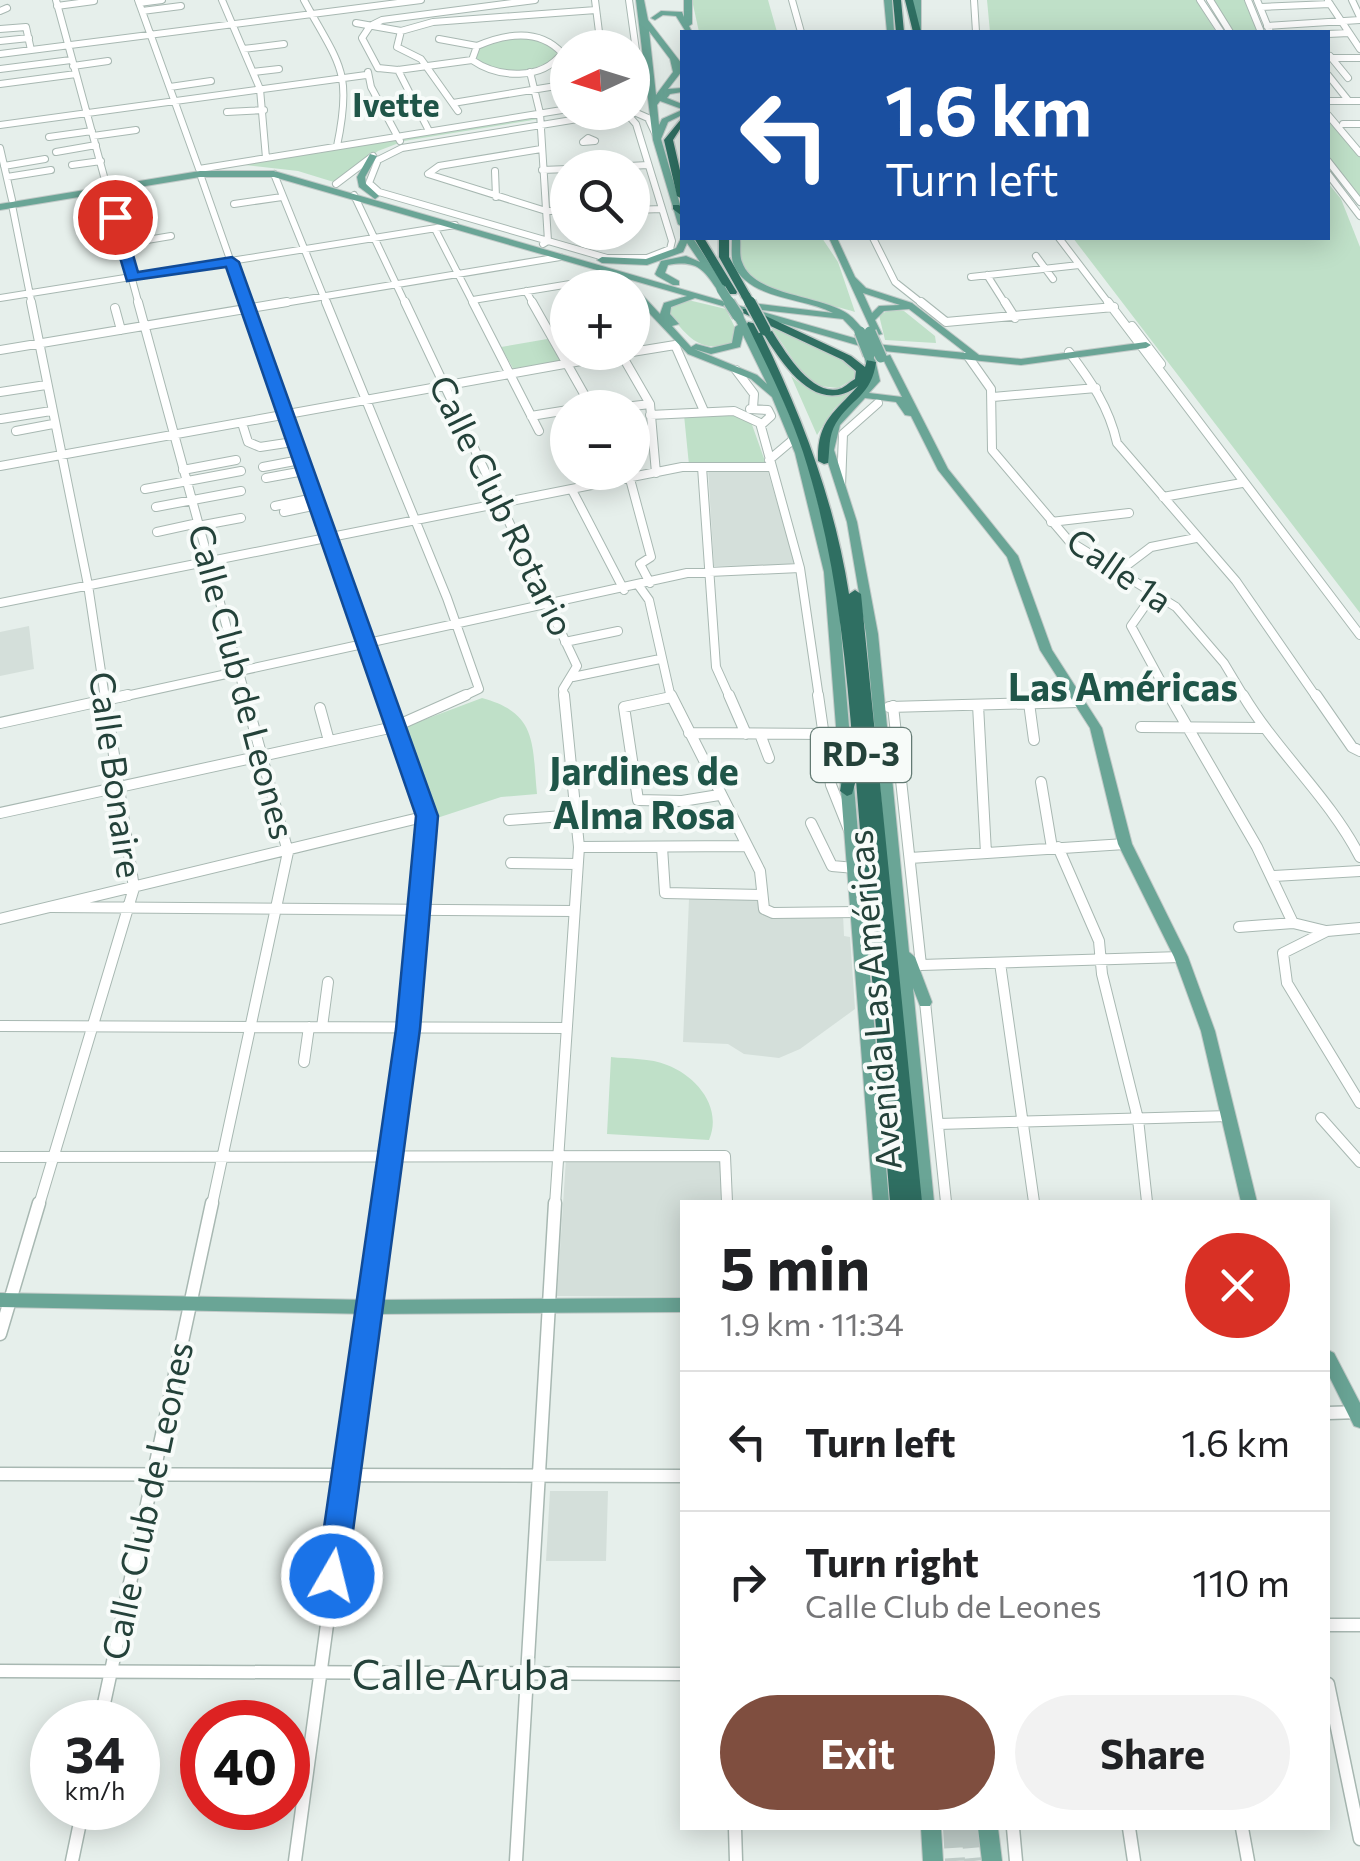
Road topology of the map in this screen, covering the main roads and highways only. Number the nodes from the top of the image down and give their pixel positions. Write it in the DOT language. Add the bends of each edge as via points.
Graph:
graph roads {
  1 [pos="640,0"];
  2 [pos="662,0"];
  3 [pos="679,0"];
  4 [pos="688,0"];
  5 [pos="892,0"];
  6 [pos="908,0"];
  7 [pos="917,0"];
  8 [pos="649,19"];
  9 [pos="688,28"];
  10 [pos="896,30"];
  11 [pos="908,30"];
  12 [pos="917,30"];
  13 [pos="918,30"];
  14 [pos="673,58"];
  15 [pos="680,67"];
  16 [pos="680,90"];
  17 [pos="652,106"];
  18 [pos="680,109"];
  19 [pos="680,111"];
  20 [pos="680,124"];
  21 [pos="657,140"];
  22 [pos="373,156"];
  23 [pos="200,171"];
  24 [pos="680,188"];
  25 [pos="375,196"];
  26 [pos="0,205"];
  27 [pos="679,210"];
  28 [pos="693,240"];
  29 [pos="694,240"];
  30 [pos="695,240"];
  31 [pos="724,240"];
  32 [pos="736,240"];
  33 [pos="833,240"];
  34 [pos="833,240"];
  35 [pos="566,257"];
  36 [pos="706,269"];
  37 [pos="600,270"];
  38 [pos="853,279"];
  39 [pos="726,291"];
  40 [pos="705,294"];
  41 [pos="891,297"];
  42 [pos="860,300"];
  43 [pos="720,304"];
  44 [pos="650,307"];
  45 [pos="748,314"];
  46 [pos="871,320"];
  47 [pos="869,333"];
  48 [pos="939,335"];
  49 [pos="1141,343"];
  50 [pos="914,348"];
  51 [pos="877,358"];
  52 [pos="974,360"];
  53 [pos="896,380"];
  54 [pos="869,399"];
  55 [pos="910,414"];
  56 [pos="788,422"];
  57 [pos="824,461"];
  58 [pos="962,496"];
  59 [pos="858,730"];
  60 [pos="847,791"];
  61 [pos="902,937"];
  62 [pos="925,1002"];
  63 [pos="881,1200"];
  64 [pos="899,1200"];
  65 [pos="914,1200"];
  66 [pos="926,1200"];
  67 [pos="1249,1200"];
  68 [pos="5,1300"];
  69 [pos="680,1304"];
  70 [pos="1330,1362"];
  71 [pos="1359,1415"];
  72 [pos="931,1830"];
  73 [pos="988,1830"];
  74 [pos="933,1861"];
  75 [pos="992,1861"];
  1 -- 8 [label="main road"];
  2 -- 8 [label="main road"];
  3 -- 9 [label="main road"];
  4 -- 9 [label="main road"];
  5 -- 10 [label="highway"];
  6 -- 11 [label="highway"];
  6 -- 12 [label="highway"];
  7 -- 13 [label="main road"];
  8 -- 9 [label="main road" via="680,14"];
  8 -- 14 [label="main road"];
  8 -- 17 [label="main road"];
  14 -- 15 [label="main road"];
  14 -- 17 [label="main road" via="678,70"];
  16 -- 18 [label="main road" via="662,99"];
  17 -- 21 [label="main road"];
  19 -- 21 [label="main road" via="664,121"];
  20 -- 24 [label="highway" via="668,140"];
  21 -- 27 [label="main road"];
  22 -- 25 [label="main road" via="361,176"];
  23 -- 25 [label="main road" via="270,168"];
  23 -- 26 [label="main road"];
  23 -- 35 [label="main road" via="274,174"];
  25 -- 35 [label="main road" via="545,243"];
  28 -- 35 [label="main road" via="647,262"];
  29 -- 36 [label="main road"];
  30 -- 39 [label="highway, RD-3"];
  31 -- 45 [label="highway, RD-3"];
  32 -- 47 [label="main road" via="736,255 754,282 845,312"];
  33 -- 38 [label="main road"];
  34 -- 42 [label="main road"];
  35 -- 37 [label="main road"];
  35 -- 40 [label="main road"];
  35 -- 43 [label="main road"];
  36 -- 39 [label="main road"];
  36 -- 40 [label="main road" via="686,260 660,270 666,280"];
  38 -- 41 [label="main road" via="867,292"];
  38 -- 42 [label="main road"];
  39 -- 45 [label="highway, RD-3"];
  40 -- 45 [label="main road"];
  41 -- 42 [label="main road"];
  41 -- 52 [label="main road"];
  42 -- 46 [label="main road"];
  42 -- 47 [label="main road"];
  43 -- 45 [label="main road"];
  43 -- 45 [label="main road" via="682,298 666,305 666,314 694,346 711,351 741,341"];
  44 -- 56 [label="main road" via="692,352 765,385"];
  45 -- 45 [label="highway" via="847,358 862,370 860,380 834,392 809,387"];
  45 -- 47 [label="main road" via="828,314"];
  45 -- 50 [label="main road"];
  45 -- 52 [label="main road" via="874,347"];
  45 -- 56 [label="main road, Avenida Las Américas"];
  45 -- 57 [label="highway, RD-3"];
  45 -- 59 [label="highway, RD-3" via="802,429 830,509"];
  46 -- 47 [label="main road"];
  46 -- 48 [label="main road" via="882,308 904,308"];
  47 -- 51 [label="main road, bridge"];
  47 -- 51 [label="main road, bridge"];
  48 -- 50 [label="main road" via="936,346"];
  48 -- 52 [label="main road"];
  49 -- 52 [label="main road" via="1020,362"];
  50 -- 52 [label="main road"];
  51 -- 53 [label="main road"];
  51 -- 54 [label="main road, Avenida Las Américas"];
  51 -- 57 [label="highway" via="866,386 828,424"];
  53 -- 54 [label="main road"];
  53 -- 55 [label="main road"];
  53 -- 58 [label="main road"];
  54 -- 55 [label="main road" via="900,399"];
  54 -- 61 [label="main road, Avenida Las Américas" via="835,424 829,440 887,707"];
  55 -- 58 [label="main road" via="934,464"];
  56 -- 60 [label="main road, Avenida Las Américas" via="822,522 830,572"];
  57 -- 65 [label="highway, RD-3" via="860,620"];
  58 -- 67 [label="main road" via="1012,556 1046,650 1096,728 1125,844 1181,957 1208,1031"];
  59 -- 60 [label="highway"];
  59 -- 64 [label="highway, RD-3"];
  60 -- 63 [label="main road, Avenida Las Américas"];
  61 -- 62 [label="main road"];
  61 -- 66 [label="main road, Avenida Las Américas"];
  68 -- 69 [label="main road"];
  70 -- 71 [label="main road"];
  72 -- 74 [label="main road"];
  73 -- 75 [label="main road"];
}
